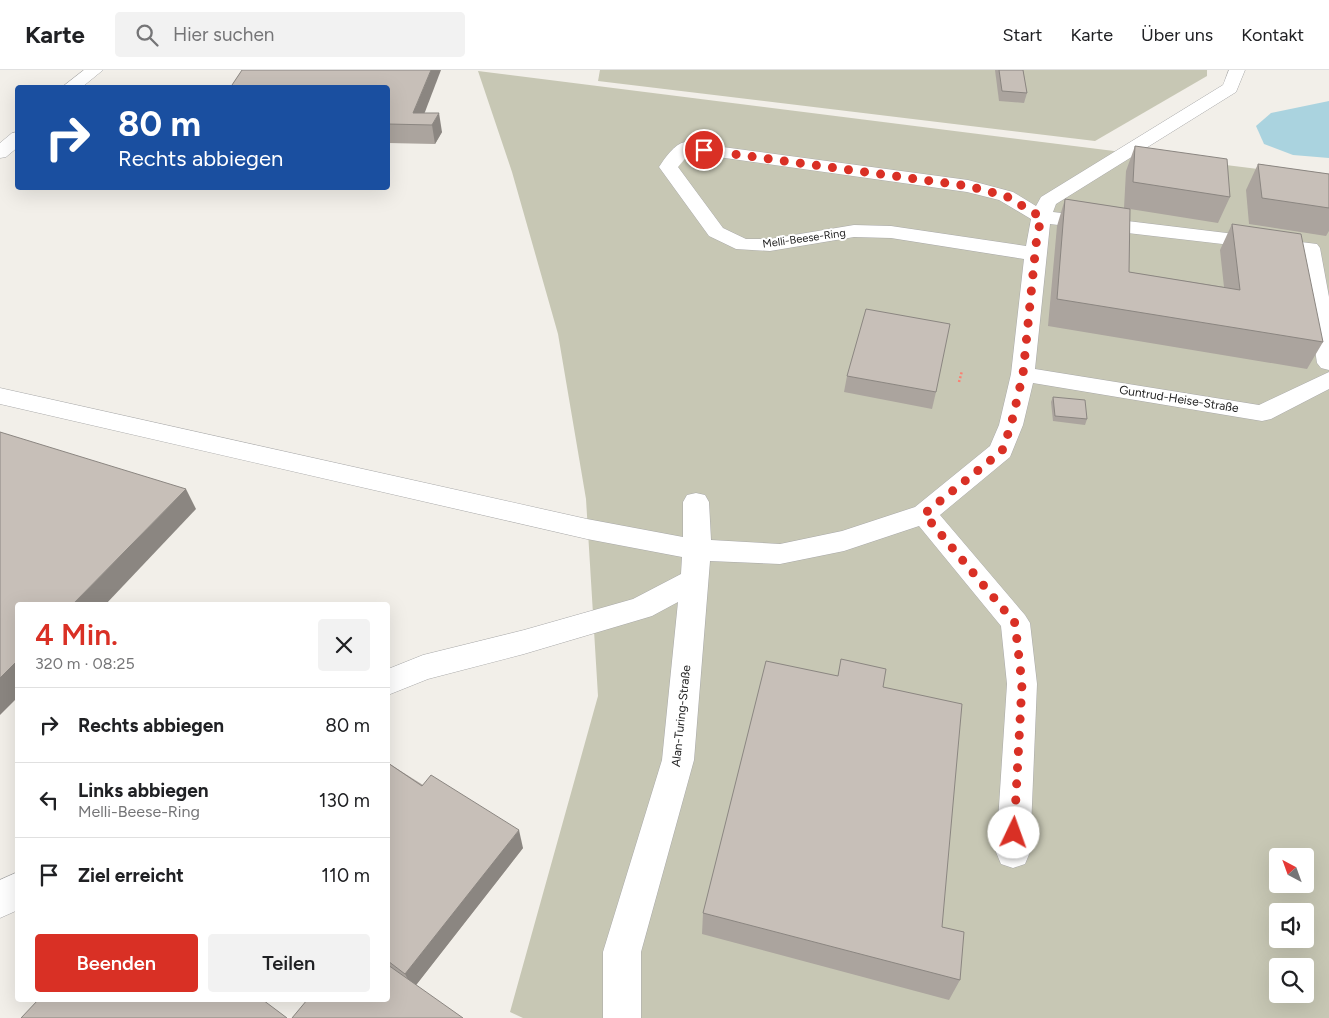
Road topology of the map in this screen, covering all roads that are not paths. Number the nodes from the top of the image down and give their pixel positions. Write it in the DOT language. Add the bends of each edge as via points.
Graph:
graph roads {
  1 [pos="95,70"];
  2 [pos="1237,70"];
  3 [pos="73,85"];
  4 [pos="15,140"];
  5 [pos="0,153"];
  6 [pos="1045,209"];
  7 [pos="1035,254"];
  8 [pos="1329,364"];
  9 [pos="1023,374"];
  10 [pos="1329,380"];
  11 [pos="0,396"];
  12 [pos="696,502"];
  13 [pos="924,514"];
  14 [pos="696,564"];
  15 [pos="390,681"];
  16 [pos="1013,852"];
  17 [pos="15,892"];
  18 [pos="0,901"];
  19 [pos="622,1018"];
  1 -- 3 [label="street"];
  2 -- 6 [label="street" via="1230,88"];
  4 -- 5 [label="street"];
  6 -- 7 [label="street"];
  6 -- 7 [label="street, Melli-Beese-Ring" via="968,186 685,147 668,167 716,232 743,245 770,245 854,231 890,232"];
  6 -- 8 [label="street" via="1310,248"];
  7 -- 9 [label="street"];
  9 -- 10 [label="street, Guntrud-Heise-Straße" via="1262,413"];
  9 -- 13 [label="street" via="1002,451"];
  11 -- 14 [label="street" via="587,529"];
  12 -- 14 [label="street, Alan-Turing-Straße"];
  13 -- 14 [label="street" via="844,541 780,554"];
  13 -- 16 [label="street" via="1015,623 1022,684"];
  14 -- 15 [label="street" via="642,608 422,668"];
  14 -- 19 [label="street, Alan-Turing-Straße" via="678,760 622,952"];
  17 -- 18 [label="street"];
}
